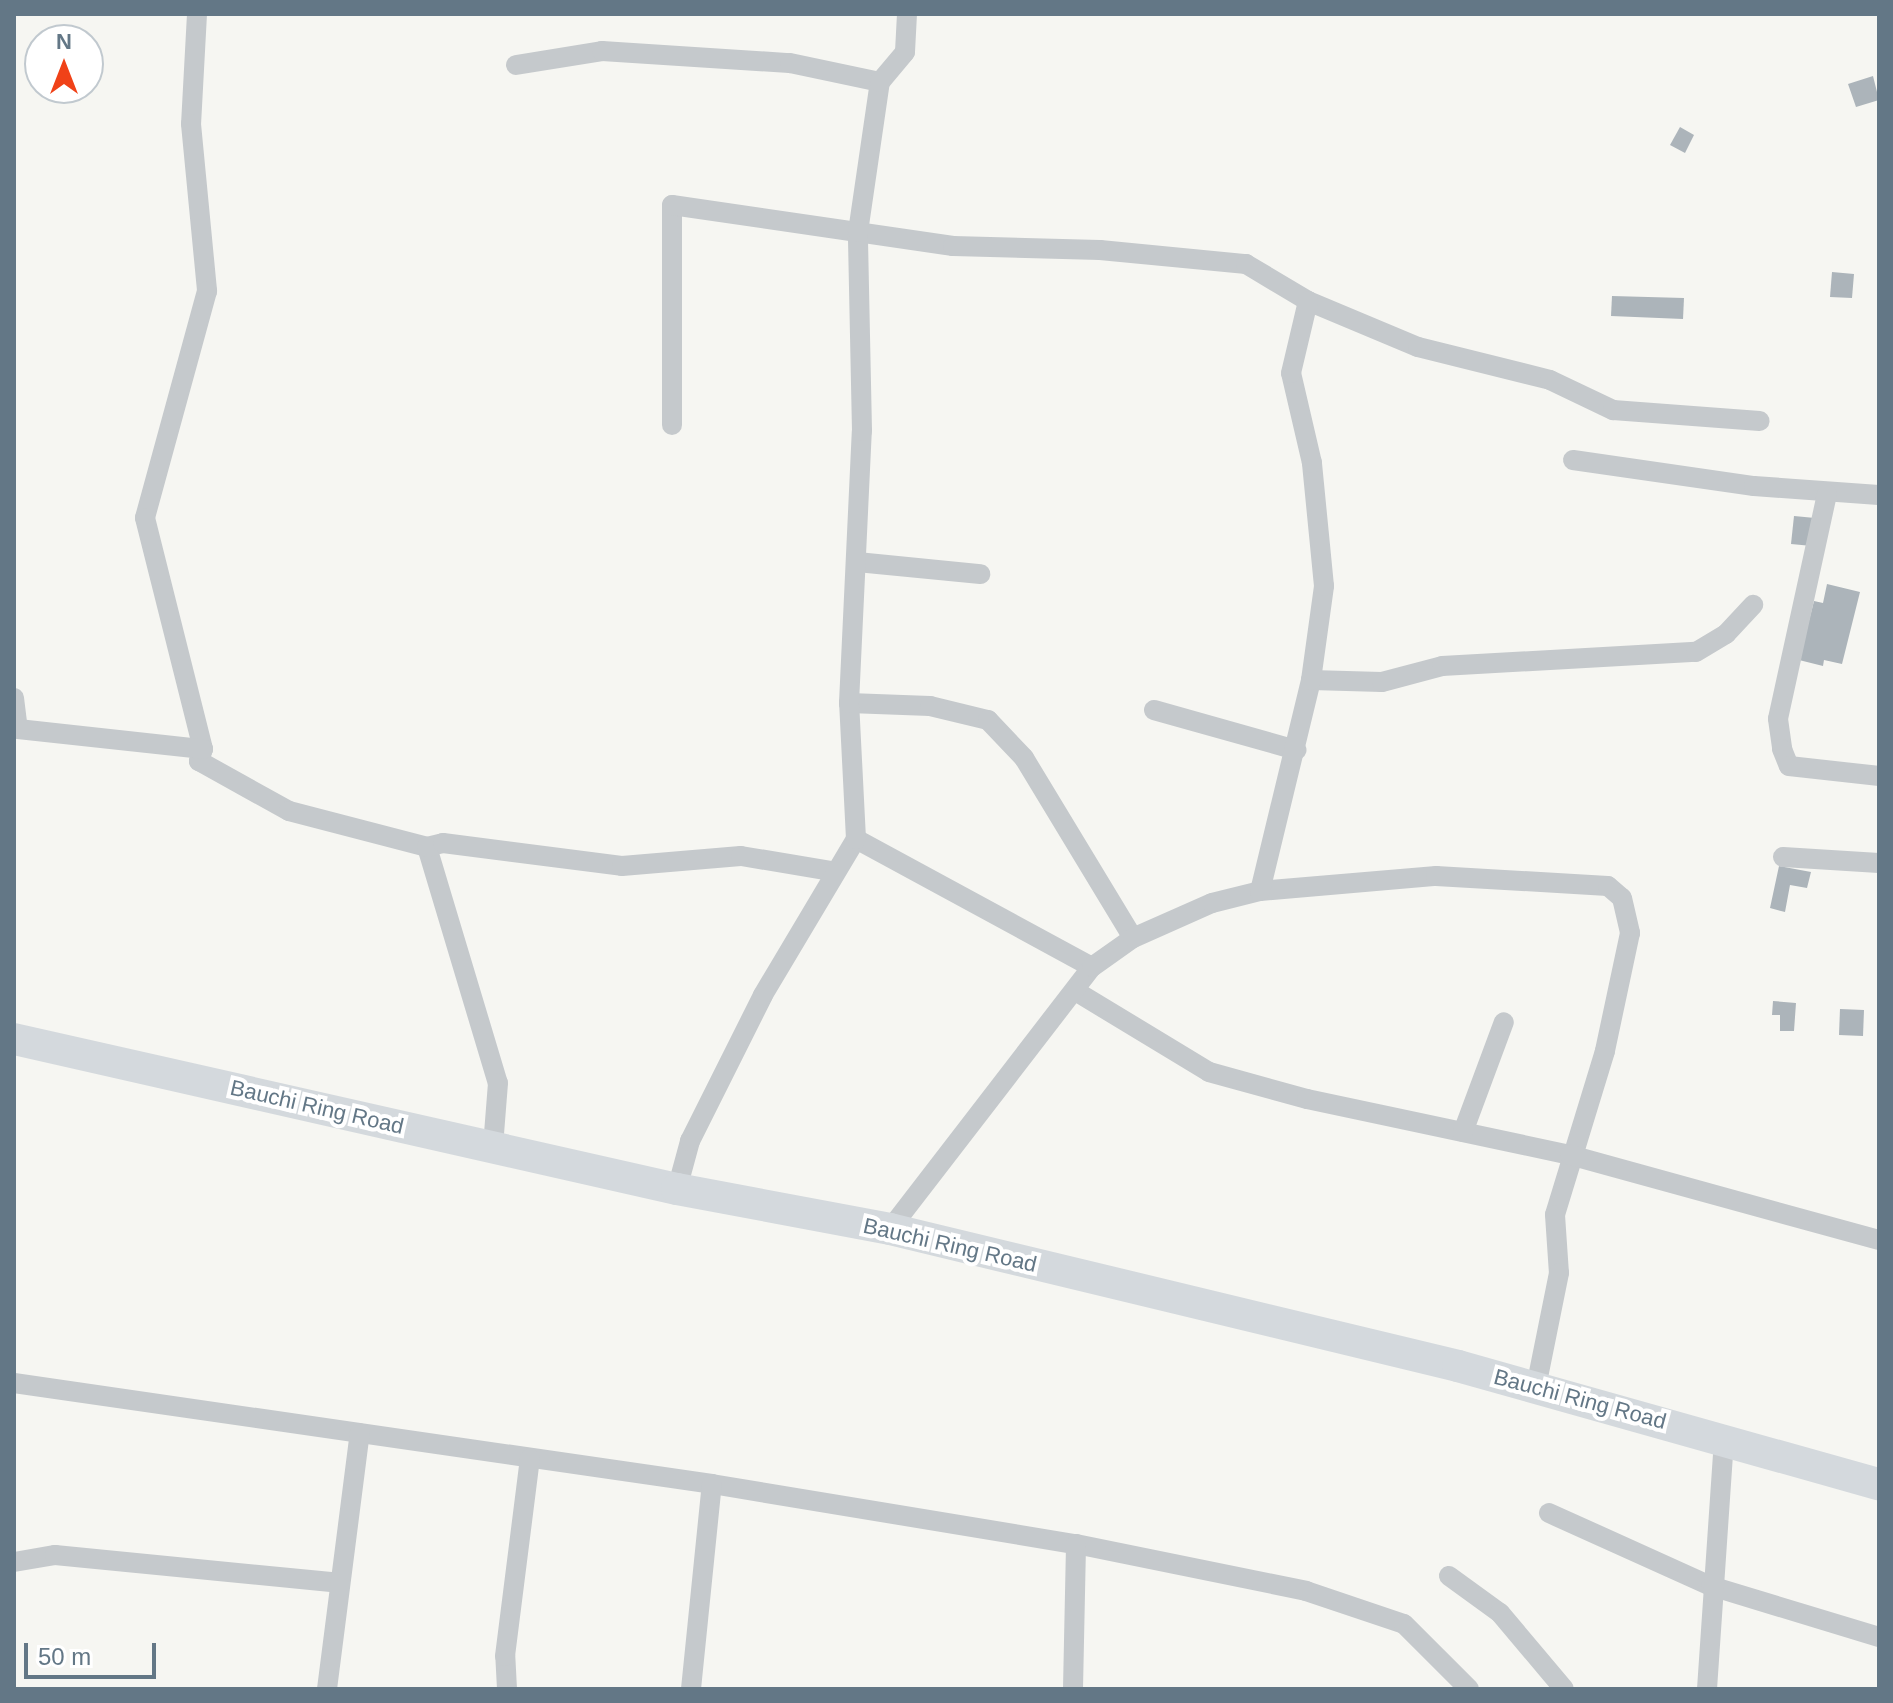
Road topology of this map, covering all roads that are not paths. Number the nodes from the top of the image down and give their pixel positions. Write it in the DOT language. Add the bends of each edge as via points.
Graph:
graph roads {
  1 [pos="197,14"];
  2 [pos="907,14"];
  3 [pos="516,65"];
  4 [pos="880,82"];
  5 [pos="858,232"];
  6 [pos="1308,301"];
  7 [pos="1760,421"];
  8 [pos="672,425"];
  9 [pos="1573,460"];
  10 [pos="1827,494"];
  11 [pos="1879,495"];
  12 [pos="857,562"];
  13 [pos="980,574"];
  14 [pos="1753,605"];
  15 [pos="1311,680"];
  16 [pos="14,698"];
  17 [pos="849,703"];
  18 [pos="1154,710"];
  19 [pos="203,749"];
  20 [pos="1296,750"];
  21 [pos="1879,776"];
  22 [pos="856,839"];
  23 [pos="427,847"];
  24 [pos="1783,857"];
  25 [pos="1879,863"];
  26 [pos="832,871"];
  27 [pos="1260,891"];
  28 [pos="1133,938"];
  29 [pos="1092,967"];
  30 [pos="1077,992"];
  31 [pos="1504,1022"];
  32 [pos="14,1039"];
  33 [pos="1463,1132"];
  34 [pos="493,1147"];
  35 [pos="1570,1155"];
  36 [pos="677,1189"];
  37 [pos="890,1229"];
  38 [pos="1879,1240"];
  39 [pos="14,1383"];
  40 [pos="1536,1387"];
  41 [pos="360,1433"];
  42 [pos="1724,1438"];
  43 [pos="530,1459"];
  44 [pos="712,1484"];
  45 [pos="1879,1484"];
  46 [pos="1549,1513"];
  47 [pos="1076,1544"];
  48 [pos="14,1562"];
  49 [pos="1449,1576"];
  50 [pos="339,1583"];
  51 [pos="1711,1586"];
  52 [pos="1879,1637"];
  53 [pos="327,1689"];
  54 [pos="507,1689"];
  55 [pos="691,1689"];
  56 [pos="1073,1689"];
  57 [pos="1469,1689"];
  58 [pos="1564,1689"];
  59 [pos="1707,1689"];
  1 -- 19 [label="street" via="191,124 207,291 145,518"];
  2 -- 4 [label="street" via="905,52"];
  3 -- 4 [label="street" via="602,51 790,63"];
  4 -- 5 [label="street"];
  5 -- 6 [label="street" via="953,246 1100,250 1246,264"];
  5 -- 8 [label="street" via="672,205"];
  5 -- 12 [label="street" via="862,431"];
  6 -- 7 [label="street" via="1418,347 1550,380 1613,410"];
  6 -- 15 [label="street" via="1291,373 1312,463 1324,586"];
  9 -- 10 [label="street"];
  10 -- 11 [label="street"];
  10 -- 21 [label="street" via="1778,719 1782,749 1789,766"];
  12 -- 13 [label="street"];
  12 -- 17 [label="street"];
  14 -- 15 [label="street" via="1726,634 1696,652 1644,659 1442,666 1382,682"];
  15 -- 20 [label="street"];
  16 -- 19 [label="street" via="18,729"];
  17 -- 22 [label="street"];
  17 -- 28 [label="street" via="930,706 988,720 1024,758"];
  18 -- 20 [label="street"];
  19 -- 23 [label="street" via="199,761 289,811"];
  20 -- 27 [label="street"];
  22 -- 26 [label="street"];
  22 -- 29 [label="street"];
  23 -- 26 [label="street" via="443,843 622,866 741,856"];
  23 -- 34 [label="street" via="498,1083"];
  24 -- 25 [label="street"];
  26 -- 36 [label="street" via="706,1108"];
  27 -- 28 [label="street" via="1212,903"];
  27 -- 35 [label="street" via="1436,876 1608,886 1622,898 1630,933 1605,1051"];
  28 -- 29 [label="street"];
  29 -- 30 [label="street"];
  30 -- 33 [label="street" via="1209,1072"];
  30 -- 37 [label="street"];
  31 -- 33 [label="street"];
  32 -- 34 [label="main road, Bauchi Ring Road"];
  33 -- 35 [label="street"];
  34 -- 36 [label="main road, Bauchi Ring Road"];
  35 -- 38 [label="street"];
  35 -- 40 [label="street" via="1555,1215 1556,1293"];
  36 -- 37 [label="main road, Bauchi Ring Road"];
  37 -- 40 [label="main road, Bauchi Ring Road"];
  39 -- 41 [label="street"];
  40 -- 42 [label="main road, Bauchi Ring Road"];
  41 -- 43 [label="street"];
  41 -- 50 [label="street"];
  42 -- 45 [label="main road, Bauchi Ring Road"];
  42 -- 51 [label="street"];
  43 -- 44 [label="street"];
  43 -- 54 [label="street" via="505,1656"];
  44 -- 47 [label="street"];
  44 -- 55 [label="street"];
  46 -- 51 [label="street"];
  47 -- 56 [label="street"];
  47 -- 57 [label="street" via="1306,1591 1404,1624"];
  48 -- 50 [label="street" via="55,1555"];
  49 -- 58 [label="street" via="1500,1613"];
  50 -- 53 [label="street"];
  51 -- 52 [label="street"];
  51 -- 59 [label="street"];
}
